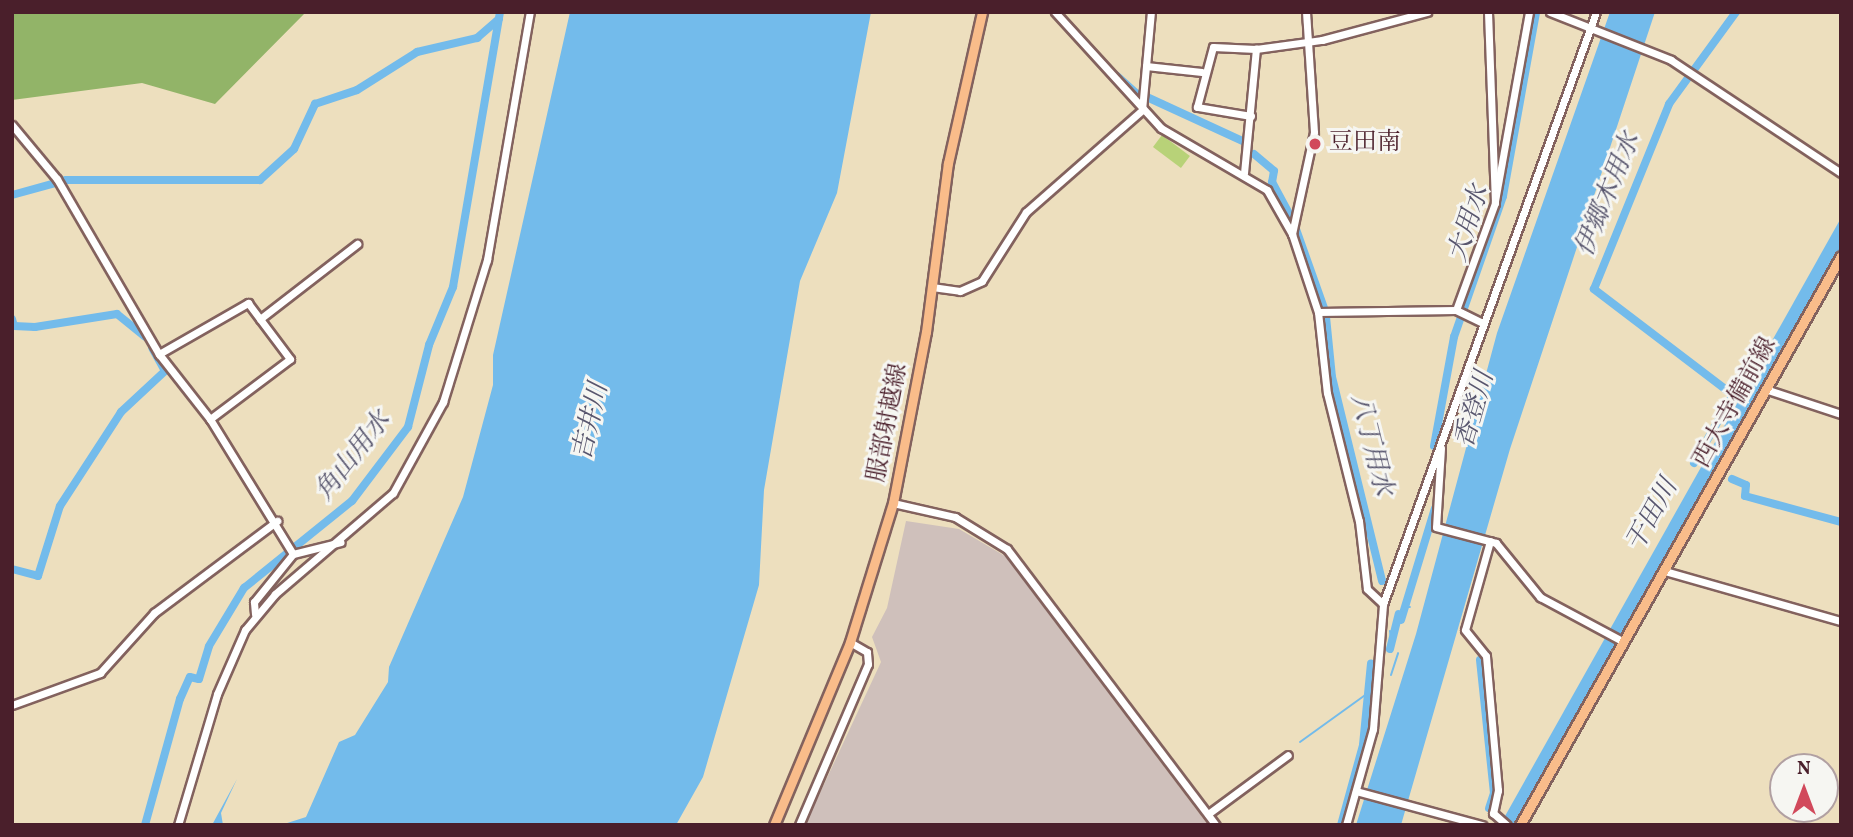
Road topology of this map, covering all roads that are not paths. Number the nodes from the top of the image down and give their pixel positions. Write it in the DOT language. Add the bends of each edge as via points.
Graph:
graph roads {
  1 [pos="530,12"];
  2 [pos="982,12"];
  3 [pos="1055,12"];
  4 [pos="1152,12"];
  5 [pos="1306,12"];
  6 [pos="1427,12"];
  7 [pos="1488,12"];
  8 [pos="1529,12"];
  9 [pos="1550,12"];
  10 [pos="1596,12"];
  11 [pos="1594,29"];
  12 [pos="1309,42"];
  13 [pos="1256,49"];
  14 [pos="1146,66"];
  15 [pos="1202,72"];
  16 [pos="1142,110"];
  17 [pos="1251,116"];
  18 [pos="12,125"];
  19 [pos="1244,173"];
  20 [pos="1841,173"];
  21 [pos="1494,203"];
  22 [pos="1292,234"];
  23 [pos="357,244"];
  24 [pos="1841,256"];
  25 [pos="932,287"];
  26 [pos="1318,312"];
  27 [pos="1460,312"];
  28 [pos="260,319"];
  29 [pos="1483,323"];
  30 [pos="159,354"];
  31 [pos="1765,389"];
  32 [pos="1841,415"];
  33 [pos="210,419"];
  34 [pos="1441,444"];
  35 [pos="893,502"];
  36 [pos="277,521"];
  37 [pos="1489,540"];
  38 [pos="341,542"];
  39 [pos="293,554"];
  40 [pos="1665,571"];
  41 [pos="1383,604"];
  42 [pos="255,614"];
  43 [pos="1841,621"];
  44 [pos="1623,641"];
  45 [pos="850,642"];
  46 [pos="12,705"];
  47 [pos="1288,755"];
  48 [pos="1359,792"];
  49 [pos="1208,814"];
  50 [pos="1501,820"];
  51 [pos="178,825"];
  52 [pos="774,825"];
  53 [pos="799,825"];
  54 [pos="1216,825"];
  55 [pos="1346,825"];
  56 [pos="1482,825"];
  57 [pos="1492,825"];
  58 [pos="1520,825"];
  1 -- 38 [label="street" via="487,260 443,402 393,493"];
  2 -- 25 [label="main road, 服部射越線" via="948,163"];
  3 -- 16 [label="street"];
  4 -- 14 [label="street"];
  5 -- 12 [label="street"];
  6 -- 12 [label="street"];
  7 -- 21 [label="street"];
  8 -- 21 [label="street"];
  9 -- 11 [label="street"];
  10 -- 11 [label="street"];
  11 -- 20 [label="street" via="1646,47"];
  11 -- 29 [label="street"];
  12 -- 13 [label="street"];
  12 -- 22 [label="street" via="1314,132"];
  13 -- 15 [label="street" via="1213,47"];
  13 -- 17 [label="street"];
  14 -- 15 [label="street"];
  14 -- 16 [label="street"];
  15 -- 17 [label="street" via="1198,107"];
  16 -- 19 [label="street" via="1190,149"];
  16 -- 25 [label="street" via="1026,212 982,281 960,290"];
  17 -- 19 [label="street"];
  18 -- 30 [label="street" via="57,178"];
  19 -- 22 [label="street" via="1267,190"];
  21 -- 27 [label="street"];
  22 -- 26 [label="street"];
  23 -- 28 [label="street"];
  24 -- 31 [label="main road, 西大寺備前線"];
  25 -- 35 [label="main road, 服部射越線"];
  26 -- 27 [label="street"];
  26 -- 41 [label="street" via="1327,393 1359,521 1367,589"];
  27 -- 29 [label="street"];
  28 -- 30 [label="street" via="248,303"];
  28 -- 33 [label="street" via="290,359"];
  29 -- 34 [label="street"];
  30 -- 33 [label="street"];
  31 -- 32 [label="street"];
  31 -- 40 [label="main road, 西大寺備前線"];
  33 -- 36 [label="street"];
  34 -- 37 [label="street" via="1439,528"];
  34 -- 41 [label="street"];
  35 -- 45 [label="main road, 服部射越線"];
  35 -- 49 [label="street" via="954,517 1007,549"];
  36 -- 39 [label="street"];
  36 -- 46 [label="street" via="154,613 100,673"];
  37 -- 44 [label="street" via="1540,597"];
  37 -- 50 [label="street" via="1465,630 1486,656"];
  38 -- 39 [label="street"];
  38 -- 42 [label="street"];
  39 -- 42 [label="street" via="254,603"];
  40 -- 43 [label="street"];
  40 -- 44 [label="main road, 西大寺備前線"];
  41 -- 48 [label="street" via="1377,706"];
  42 -- 51 [label="street" via="227,667"];
  44 -- 58 [label="main road, 西大寺備前線"];
  45 -- 52 [label="main road, 服部射越線"];
  45 -- 53 [label="street" via="867,652 868,664"];
  47 -- 49 [label="street"];
  48 -- 55 [label="street"];
  48 -- 56 [label="street"];
  49 -- 54 [label="street"];
  50 -- 57 [label="street"];
}
